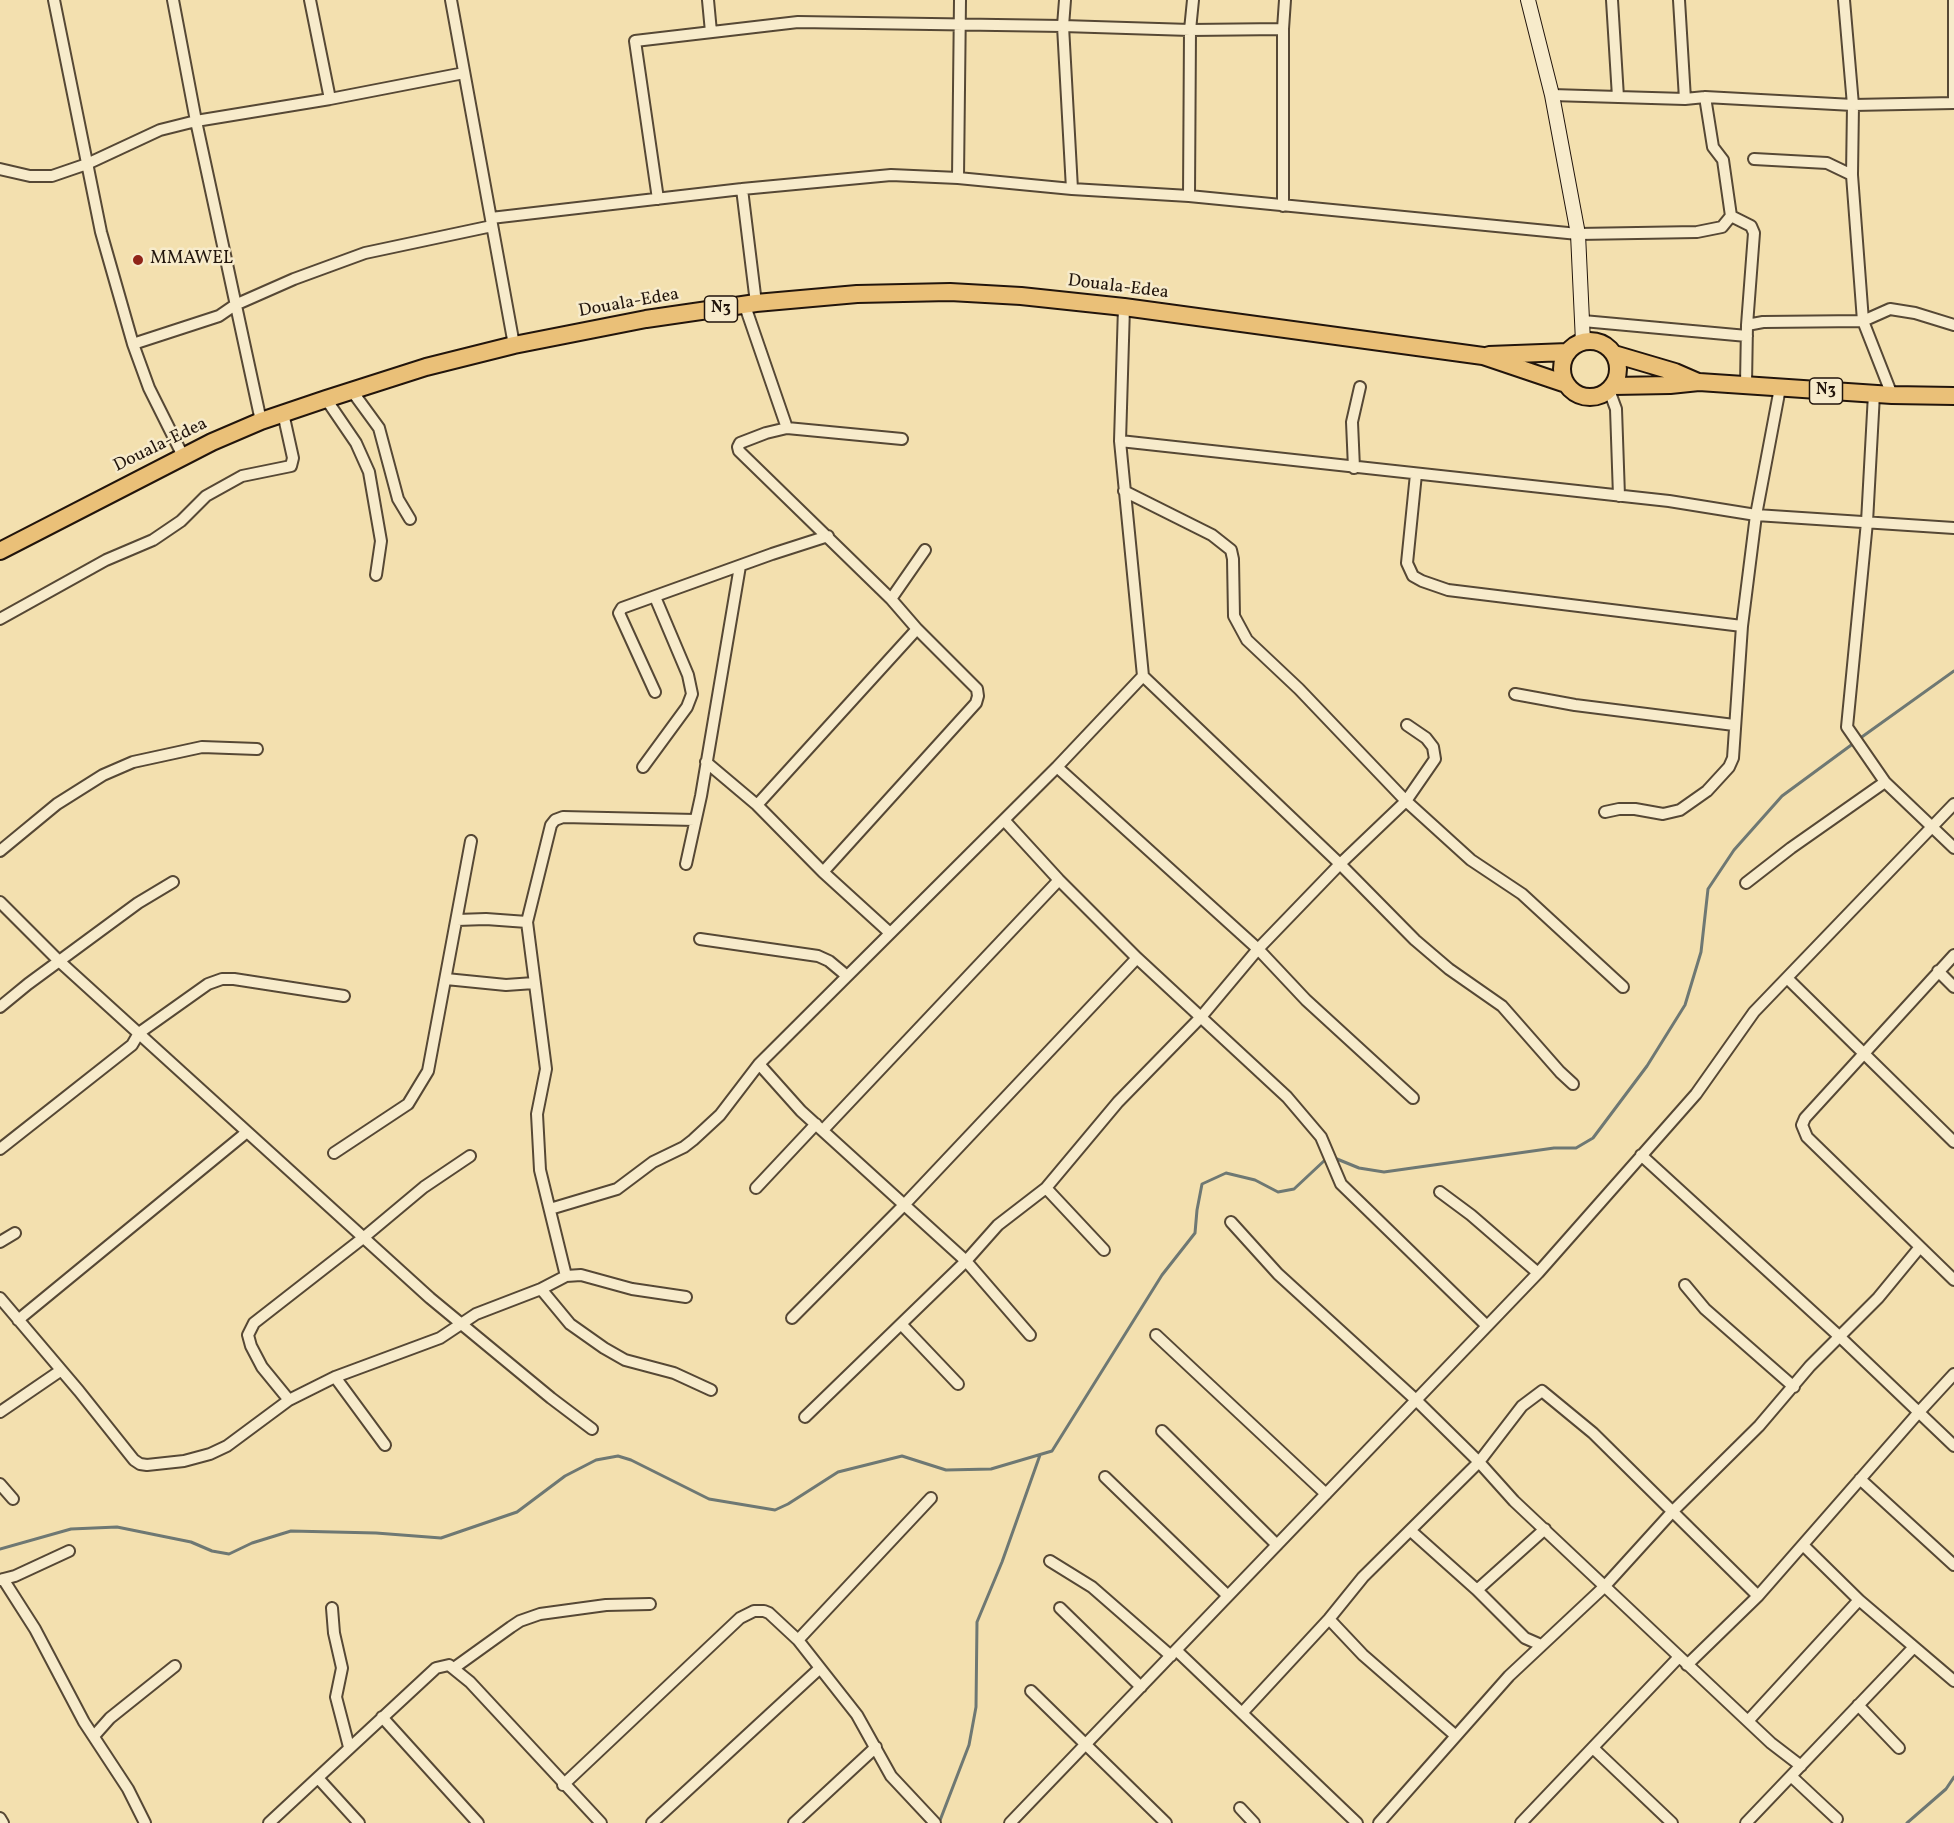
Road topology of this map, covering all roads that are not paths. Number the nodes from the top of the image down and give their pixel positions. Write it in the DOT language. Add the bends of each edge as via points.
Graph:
graph roads {
  1 [pos="54,0"];
  2 [pos="172,0"];
  3 [pos="310,0"];
  4 [pos="451,0"];
  5 [pos="708,0"];
  6 [pos="960,0"];
  7 [pos="1065,0"];
  8 [pos="1193,0"];
  9 [pos="1285,0"];
  10 [pos="1528,0"];
  11 [pos="1612,0"];
  12 [pos="1679,0"];
  13 [pos="1844,0"];
  14 [pos="1954,0"];
  15 [pos="960,25"];
  16 [pos="1063,26"];
  17 [pos="1283,29"];
  18 [pos="1191,30"];
  19 [pos="711,32"];
  20 [pos="464,73"];
  21 [pos="1954,91"];
  22 [pos="1552,96"];
  23 [pos="1618,97"];
  24 [pos="1705,97"];
  25 [pos="330,99"];
  26 [pos="1685,99"];
  27 [pos="1954,103"];
  28 [pos="1853,105"];
  29 [pos="196,122"];
  30 [pos="1754,159"];
  31 [pos="87,164"];
  32 [pos="0,169"];
  33 [pos="1852,175"];
  34 [pos="958,178"];
  35 [pos="742,189"];
  36 [pos="1072,189"];
  37 [pos="1189,196"];
  38 [pos="657,199"];
  39 [pos="1283,206"];
  40 [pos="1731,216"];
  41 [pos="492,222"];
  42 [pos="1578,234"];
  43 [pos="751,304"];
  44 [pos="235,305"];
  45 [pos="1124,307"];
  46 [pos="1583,321"];
  47 [pos="1863,321"];
  48 [pos="1747,324"];
  49 [pos="1954,325"];
  50 [pos="1748,336"];
  51 [pos="1583,342"];
  52 [pos="133,344"];
  53 [pos="514,345"];
  54 [pos="1568,352"];
  55 [pos="1614,354"];
  56 [pos="1482,356"];
  57 [pos="1699,382"];
  58 [pos="1566,384"];
  59 [pos="1746,384"];
  60 [pos="1360,387"];
  61 [pos="1611,388"];
  62 [pos="1780,388"];
  63 [pos="352,391"];
  64 [pos="1874,394"];
  65 [pos="1893,395"];
  66 [pos="1954,396"];
  67 [pos="326,399"];
  68 [pos="283,413"];
  69 [pos="261,421"];
  70 [pos="787,428"];
  71 [pos="902,439"];
  72 [pos="1120,441"];
  73 [pos="183,456"];
  74 [pos="1354,468"];
  75 [pos="1416,474"];
  76 [pos="1124,490"];
  77 [pos="1619,496"];
  78 [pos="1756,515"];
  79 [pos="410,519"];
  80 [pos="1867,522"];
  81 [pos="1954,528"];
  82 [pos="828,536"];
  83 [pos="925,550"];
  84 [pos="0,551"];
  85 [pos="740,566"];
  86 [pos="376,575"];
  87 [pos="655,597"];
  88 [pos="891,599"];
  89 [pos="0,619"];
  90 [pos="1742,626"];
  91 [pos="916,629"];
  92 [pos="1143,676"];
  93 [pos="655,692"];
  94 [pos="1515,694"];
  95 [pos="1407,725"];
  96 [pos="1734,725"];
  97 [pos="257,749"];
  98 [pos="706,762"];
  99 [pos="643,767"];
  100 [pos="1056,767"];
  101 [pos="1885,782"];
  102 [pos="1406,801"];
  103 [pos="1954,804"];
  104 [pos="757,805"];
  105 [pos="1605,812"];
  106 [pos="1004,819"];
  107 [pos="695,820"];
  108 [pos="1932,828"];
  109 [pos="471,841"];
  110 [pos="1954,848"];
  111 [pos="0,851"];
  112 [pos="686,864"];
  113 [pos="1340,864"];
  114 [pos="823,872"];
  115 [pos="1059,880"];
  116 [pos="173,882"];
  117 [pos="1746,883"];
  118 [pos="0,902"];
  119 [pos="457,920"];
  120 [pos="527,922"];
  121 [pos="890,933"];
  122 [pos="700,939"];
  123 [pos="1258,949"];
  124 [pos="1954,955"];
  125 [pos="1137,958"];
  126 [pos="59,961"];
  127 [pos="1938,971"];
  128 [pos="847,976"];
  129 [pos="446,979"];
  130 [pos="1788,979"];
  131 [pos="534,983"];
  132 [pos="1623,987"];
  133 [pos="1954,987"];
  134 [pos="344,996"];
  135 [pos="0,1007"];
  136 [pos="1201,1017"];
  137 [pos="139,1033"];
  138 [pos="1863,1053"];
  139 [pos="759,1064"];
  140 [pos="1573,1084"];
  141 [pos="1413,1098"];
  142 [pos="820,1127"];
  143 [pos="247,1132"];
  144 [pos="1954,1142"];
  145 [pos="0,1149"];
  146 [pos="334,1153"];
  147 [pos="1641,1155"];
  148 [pos="470,1156"];
  149 [pos="756,1188"];
  150 [pos="1046,1188"];
  151 [pos="1440,1192"];
  152 [pos="904,1205"];
  153 [pos="550,1209"];
  154 [pos="1232,1222"];
  155 [pos="15,1233"];
  156 [pos="363,1238"];
  157 [pos="0,1242"];
  158 [pos="1920,1247"];
  159 [pos="1104,1250"];
  160 [pos="966,1261"];
  161 [pos="1538,1273"];
  162 [pos="567,1276"];
  163 [pos="1954,1280"];
  164 [pos="1685,1285"];
  165 [pos="541,1289"];
  166 [pos="687,1297"];
  167 [pos="0,1298"];
  168 [pos="792,1318"];
  169 [pos="18,1320"];
  170 [pos="901,1324"];
  171 [pos="461,1325"];
  172 [pos="1487,1326"];
  173 [pos="1030,1335"];
  174 [pos="1156,1335"];
  175 [pos="1840,1336"];
  176 [pos="60,1371"];
  177 [pos="1954,1374"];
  178 [pos="335,1377"];
  179 [pos="958,1384"];
  180 [pos="1794,1387"];
  181 [pos="711,1390"];
  182 [pos="289,1400"];
  183 [pos="1416,1400"];
  184 [pos="0,1412"];
  185 [pos="1919,1412"];
  186 [pos="805,1417"];
  187 [pos="592,1429"];
  188 [pos="1162,1431"];
  189 [pos="385,1445"];
  190 [pos="1954,1446"];
  191 [pos="1479,1462"];
  192 [pos="1105,1477"];
  193 [pos="1860,1479"];
  194 [pos="0,1484"];
  195 [pos="1326,1494"];
  196 [pos="931,1498"];
  197 [pos="13,1499"];
  198 [pos="1673,1511"];
  199 [pos="1545,1529"];
  200 [pos="1411,1531"];
  201 [pos="1277,1545"];
  202 [pos="1803,1545"];
  203 [pos="69,1551"];
  204 [pos="1050,1561"];
  205 [pos="1954,1565"];
  206 [pos="2,1580"];
  207 [pos="1604,1587"];
  208 [pos="1477,1590"];
  209 [pos="1228,1596"];
  210 [pos="1758,1596"];
  211 [pos="1859,1600"];
  212 [pos="650,1605"];
  213 [pos="332,1608"];
  214 [pos="1060,1608"];
  215 [pos="1329,1619"];
  216 [pos="798,1640"];
  217 [pos="1541,1645"];
  218 [pos="1914,1647"];
  219 [pos="1173,1653"];
  220 [pos="1683,1661"];
  221 [pos="175,1666"];
  222 [pos="454,1668"];
  223 [pos="819,1669"];
  224 [pos="1954,1681"];
  225 [pos="1141,1687"];
  226 [pos="1030,1691"];
  227 [pos="1858,1705"];
  228 [pos="1242,1713"];
  229 [pos="382,1717"];
  230 [pos="1748,1721"];
  231 [pos="1456,1736"];
  232 [pos="94,1737"];
  233 [pos="1085,1745"];
  234 [pos="349,1747"];
  235 [pos="876,1747"];
  236 [pos="1593,1748"];
  237 [pos="1899,1748"];
  238 [pos="1801,1766"];
  239 [pos="1791,1776"];
  240 [pos="318,1778"];
  241 [pos="563,1785"];
  242 [pos="1240,1808"];
  243 [pos="0,1818"];
  244 [pos="1837,1819"];
  245 [pos="932,1821"];
  246 [pos="3,1823"];
  247 [pos="145,1823"];
  248 [pos="269,1823"];
  249 [pos="359,1823"];
  250 [pos="478,1823"];
  251 [pos="601,1823"];
  252 [pos="652,1823"];
  253 [pos="794,1823"];
  254 [pos="1010,1823"];
  255 [pos="1166,1823"];
  256 [pos="1254,1823"];
  257 [pos="1356,1823"];
  258 [pos="1379,1823"];
  259 [pos="1521,1823"];
  260 [pos="1672,1823"];
  261 [pos="1746,1823"];
  1 -- 31 [label="street"];
  2 -- 29 [label="street"];
  3 -- 25 [label="street"];
  4 -- 20 [label="street"];
  5 -- 19 [label="street"];
  6 -- 15 [label="street"];
  7 -- 16 [label="street"];
  8 -- 18 [label="street"];
  9 -- 17 [label="street"];
  10 -- 22 [label="main road"];
  11 -- 23 [label="street"];
  12 -- 26 [label="street"];
  13 -- 28 [label="street"];
  14 -- 21 [label="street"];
  15 -- 16 [label="street"];
  15 -- 19 [label="street" via="798,22"];
  15 -- 34 [label="street"];
  16 -- 18 [label="street"];
  16 -- 36 [label="street"];
  17 -- 18 [label="street"];
  17 -- 39 [label="street"];
  18 -- 37 [label="street"];
  19 -- 38 [label="street" via="635,41"];
  20 -- 25 [label="street"];
  20 -- 41 [label="street"];
  21 -- 27 [label="street"];
  22 -- 23 [label="street"];
  22 -- 42 [label="main road"];
  23 -- 26 [label="street"];
  24 -- 26 [label="street"];
  24 -- 28 [label="street"];
  24 -- 40 [label="street" via="1713,147 1723,160"];
  25 -- 29 [label="street"];
  27 -- 28 [label="street"];
  28 -- 33 [label="street"];
  29 -- 31 [label="street" via="160,130"];
  29 -- 44 [label="street"];
  30 -- 33 [label="street" via="1827,164"];
  31 -- 32 [label="street" via="52,176"];
  31 -- 52 [label="street" via="101,232"];
  33 -- 47 [label="street"];
  34 -- 35 [label="street" via="891,175"];
  34 -- 36 [label="street"];
  35 -- 38 [label="street"];
  35 -- 43 [label="street"];
  36 -- 37 [label="street"];
  37 -- 39 [label="street"];
  38 -- 41 [label="street"];
  39 -- 42 [label="street"];
  40 -- 42 [label="street" via="1722,227 1704,231"];
  40 -- 48 [label="street" via="1751,226 1754,233"];
  41 -- 44 [label="street" via="365,253 304,274"];
  41 -- 53 [label="street"];
  42 -- 46 [label="main road"];
  43 -- 45 [label="highway, Douala-Edea / N3" via="857,294 950,292"];
  43 -- 53 [label="highway, Douala-Edea / N3" via="646,319"];
  43 -- 70 [label="street"];
  44 -- 52 [label="street" via="219,316"];
  44 -- 69 [label="street"];
  45 -- 56 [label="highway, Douala-Edea / N3"];
  45 -- 72 [label="street"];
  46 -- 50 [label="street"];
  46 -- 51 [label="main road"];
  47 -- 48 [label="street"];
  47 -- 49 [label="street" via="1890,309"];
  47 -- 65 [label="street"];
  48 -- 50 [label="street"];
  50 -- 59 [label="street"];
  51 -- 54 [label="highway"];
  51 -- 55 [label="highway, N3" via="1600,343"];
  52 -- 73 [label="street" via="149,388"];
  53 -- 63 [label="highway, Douala-Edea / N3"];
  54 -- 56 [label="highway, Douala-Edea / N3"];
  54 -- 58 [label="highway" via="1563,362"];
  55 -- 57 [label="highway, N3"];
  55 -- 61 [label="highway" via="1619,370"];
  56 -- 58 [label="highway, Douala-Edea / N3"];
  57 -- 59 [label="highway, N3"];
  57 -- 61 [label="highway, N3"];
  58 -- 61 [label="highway, N3" via="1586,397 1599,396"];
  59 -- 62 [label="highway, N3"];
  60 -- 74 [label="street" via="1352,422"];
  61 -- 77 [label="street" via="1616,409"];
  62 -- 64 [label="highway, N3"];
  62 -- 78 [label="street"];
  63 -- 67 [label="highway, Douala-Edea / N3"];
  63 -- 79 [label="street" via="379,428 398,499"];
  64 -- 65 [label="highway, N3"];
  64 -- 80 [label="street"];
  65 -- 66 [label="highway, N3"];
  67 -- 68 [label="highway, Douala-Edea / N3"];
  67 -- 86 [label="street" via="356,443 369,472 381,541"];
  68 -- 69 [label="highway, Douala-Edea / N3"];
  68 -- 89 [label="street" via="293,458 291,466 242,476 206,496 181,521 153,540 106,560"];
  69 -- 73 [label="highway, Douala-Edea / N3"];
  70 -- 71 [label="street"];
  70 -- 82 [label="street" via="740,443 739,451"];
  72 -- 74 [label="street"];
  72 -- 76 [label="street"];
  73 -- 84 [label="highway, Douala-Edea / N3"];
  74 -- 75 [label="street"];
  75 -- 77 [label="street"];
  75 -- 90 [label="street" via="1407,563 1413,576 1422,581 1448,590"];
  76 -- 92 [label="street"];
  76 -- 102 [label="street" via="1231,550 1234,616 1246,640 1299,688"];
  77 -- 78 [label="street"];
  78 -- 80 [label="street"];
  78 -- 90 [label="street"];
  80 -- 81 [label="street"];
  80 -- 101 [label="street" via="1846,727"];
  82 -- 85 [label="street"];
  82 -- 88 [label="street"];
  83 -- 88 [label="street"];
  85 -- 87 [label="street"];
  85 -- 98 [label="street"];
  87 -- 93 [label="street" via="619,610"];
  87 -- 99 [label="street" via="688,675 692,694 687,708"];
  88 -- 91 [label="street"];
  90 -- 96 [label="street"];
  91 -- 104 [label="street"];
  91 -- 114 [label="street" via="977,689 976,703"];
  92 -- 100 [label="street"];
  92 -- 113 [label="street"];
  94 -- 96 [label="street"];
  95 -- 102 [label="street" via="1426,738 1435,759"];
  96 -- 105 [label="street" via="1730,767 1692,803 1663,814 1635,809"];
  97 -- 111 [label="street" via="202,747 133,762 103,775 57,804"];
  98 -- 104 [label="street"];
  98 -- 107 [label="street"];
  100 -- 106 [label="street"];
  100 -- 123 [label="street"];
  101 -- 108 [label="street"];
  101 -- 117 [label="street"];
  102 -- 113 [label="street"];
  102 -- 132 [label="street" via="1471,860 1522,894"];
  103 -- 108 [label="street"];
  104 -- 114 [label="street"];
  106 -- 115 [label="street"];
  106 -- 121 [label="street"];
  107 -- 112 [label="street"];
  107 -- 120 [label="street" via="559,817 551,825"];
  108 -- 110 [label="street"];
  108 -- 130 [label="street"];
  109 -- 119 [label="street"];
  113 -- 123 [label="street"];
  113 -- 140 [label="street" via="1415,940 1502,1006"];
  114 -- 121 [label="street"];
  115 -- 125 [label="street"];
  115 -- 142 [label="street"];
  116 -- 126 [label="street"];
  118 -- 126 [label="street"];
  119 -- 120 [label="street"];
  119 -- 129 [label="street"];
  120 -- 131 [label="street"];
  121 -- 128 [label="street"];
  122 -- 128 [label="street" via="818,956"];
  123 -- 136 [label="street"];
  123 -- 141 [label="street" via="1306,1000"];
  124 -- 127 [label="street"];
  125 -- 136 [label="street"];
  125 -- 152 [label="street"];
  126 -- 135 [label="street"];
  126 -- 137 [label="street"];
  127 -- 133 [label="street"];
  127 -- 138 [label="street"];
  128 -- 139 [label="street"];
  129 -- 131 [label="street" via="506,985"];
  129 -- 146 [label="street" via="428,1071 408,1104"];
  130 -- 138 [label="street"];
  130 -- 147 [label="street" via="1754,1012 1696,1094"];
  131 -- 153 [label="street" via="546,1069 537,1114 540,1170"];
  134 -- 137 [label="street" via="222,979 208,984"];
  136 -- 150 [label="street" via="1118,1102"];
  136 -- 172 [label="street" via="1287,1097 1321,1137 1341,1184"];
  137 -- 143 [label="street"];
  137 -- 145 [label="street" via="132,1046"];
  138 -- 144 [label="street"];
  138 -- 158 [label="street" via="1804,1118 1803,1130"];
  139 -- 142 [label="street"];
  139 -- 153 [label="street" via="720,1115 684,1147 653,1162 617,1189"];
  142 -- 149 [label="street"];
  142 -- 152 [label="street"];
  143 -- 156 [label="street"];
  143 -- 169 [label="street"];
  147 -- 161 [label="street"];
  147 -- 175 [label="street"];
  148 -- 156 [label="street" via="424,1187"];
  150 -- 159 [label="street"];
  150 -- 160 [label="street" via="999,1225"];
  151 -- 161 [label="street"];
  152 -- 160 [label="street"];
  152 -- 168 [label="street"];
  153 -- 162 [label="street"];
  154 -- 183 [label="street" via="1278,1274"];
  155 -- 157 [label="street"];
  156 -- 171 [label="street"];
  156 -- 182 [label="street" via="254,1323 248,1335 262,1367"];
  158 -- 163 [label="street"];
  158 -- 175 [label="street"];
  160 -- 170 [label="street"];
  160 -- 173 [label="street"];
  161 -- 172 [label="street"];
  162 -- 165 [label="street"];
  162 -- 166 [label="street" via="581,1275 632,1289"];
  164 -- 180 [label="street" via="1705,1309"];
  165 -- 171 [label="street" via="476,1314"];
  165 -- 181 [label="street" via="570,1324 604,1348 625,1360 674,1373"];
  167 -- 169 [label="street"];
  169 -- 176 [label="street"];
  170 -- 179 [label="street"];
  170 -- 186 [label="street"];
  171 -- 178 [label="street" via="419,1347"];
  171 -- 187 [label="street"];
  172 -- 183 [label="street"];
  174 -- 195 [label="street"];
  175 -- 180 [label="street"];
  175 -- 185 [label="street"];
  176 -- 182 [label="street" via="134,1460 147,1465 210,1454"];
  176 -- 184 [label="street"];
  177 -- 185 [label="street"];
  178 -- 182 [label="street"];
  178 -- 189 [label="street"];
  180 -- 198 [label="street"];
  183 -- 191 [label="street"];
  183 -- 195 [label="street"];
  185 -- 190 [label="street"];
  185 -- 193 [label="street"];
  188 -- 201 [label="street"];
  191 -- 198 [label="street" via="1522,1406 1542,1390 1593,1432"];
  191 -- 199 [label="street"];
  191 -- 200 [label="street"];
  192 -- 209 [label="street"];
  193 -- 202 [label="street"];
  193 -- 205 [label="street"];
  194 -- 197 [label="street"];
  195 -- 201 [label="street"];
  196 -- 216 [label="street"];
  198 -- 207 [label="street"];
  198 -- 210 [label="street"];
  199 -- 207 [label="street"];
  199 -- 208 [label="street"];
  200 -- 208 [label="street"];
  200 -- 215 [label="street" via="1363,1577"];
  201 -- 209 [label="street"];
  202 -- 210 [label="street"];
  202 -- 211 [label="street"];
  203 -- 206 [label="street"];
  204 -- 219 [label="street" via="1092,1587"];
  206 -- 232 [label="street" via="35,1629"];
  207 -- 217 [label="street"];
  207 -- 220 [label="street"];
  208 -- 217 [label="street" via="1526,1638"];
  209 -- 219 [label="street"];
  210 -- 220 [label="street"];
  211 -- 218 [label="street"];
  211 -- 230 [label="street"];
  212 -- 222 [label="street" via="606,1605 540,1614 520,1621"];
  213 -- 234 [label="street" via="342,1668 336,1697"];
  214 -- 225 [label="street"];
  215 -- 228 [label="street"];
  215 -- 231 [label="street" via="1371,1663"];
  216 -- 223 [label="street"];
  216 -- 241 [label="street" via="764,1611 740,1618"];
  217 -- 231 [label="street"];
  218 -- 224 [label="street"];
  218 -- 227 [label="street"];
  219 -- 225 [label="street"];
  219 -- 228 [label="street"];
  220 -- 230 [label="street"];
  220 -- 236 [label="street"];
  221 -- 232 [label="street" via="110,1718"];
  222 -- 229 [label="street" via="436,1668"];
  222 -- 241 [label="street"];
  223 -- 235 [label="street"];
  223 -- 252 [label="street"];
  225 -- 233 [label="street"];
  226 -- 233 [label="street"];
  227 -- 237 [label="street"];
  227 -- 238 [label="street"];
  228 -- 257 [label="street"];
  229 -- 234 [label="street"];
  229 -- 250 [label="street"];
  230 -- 238 [label="street"];
  231 -- 258 [label="street"];
  232 -- 247 [label="street"];
  233 -- 254 [label="street"];
  233 -- 255 [label="street"];
  234 -- 240 [label="street"];
  235 -- 245 [label="street" via="891,1776"];
  235 -- 253 [label="street"];
  236 -- 259 [label="street"];
  236 -- 260 [label="street"];
  238 -- 239 [label="street"];
  239 -- 244 [label="street"];
  239 -- 261 [label="street"];
  240 -- 248 [label="street"];
  240 -- 249 [label="street"];
  241 -- 251 [label="street"];
  242 -- 256 [label="street"];
  243 -- 246 [label="street"];
}
